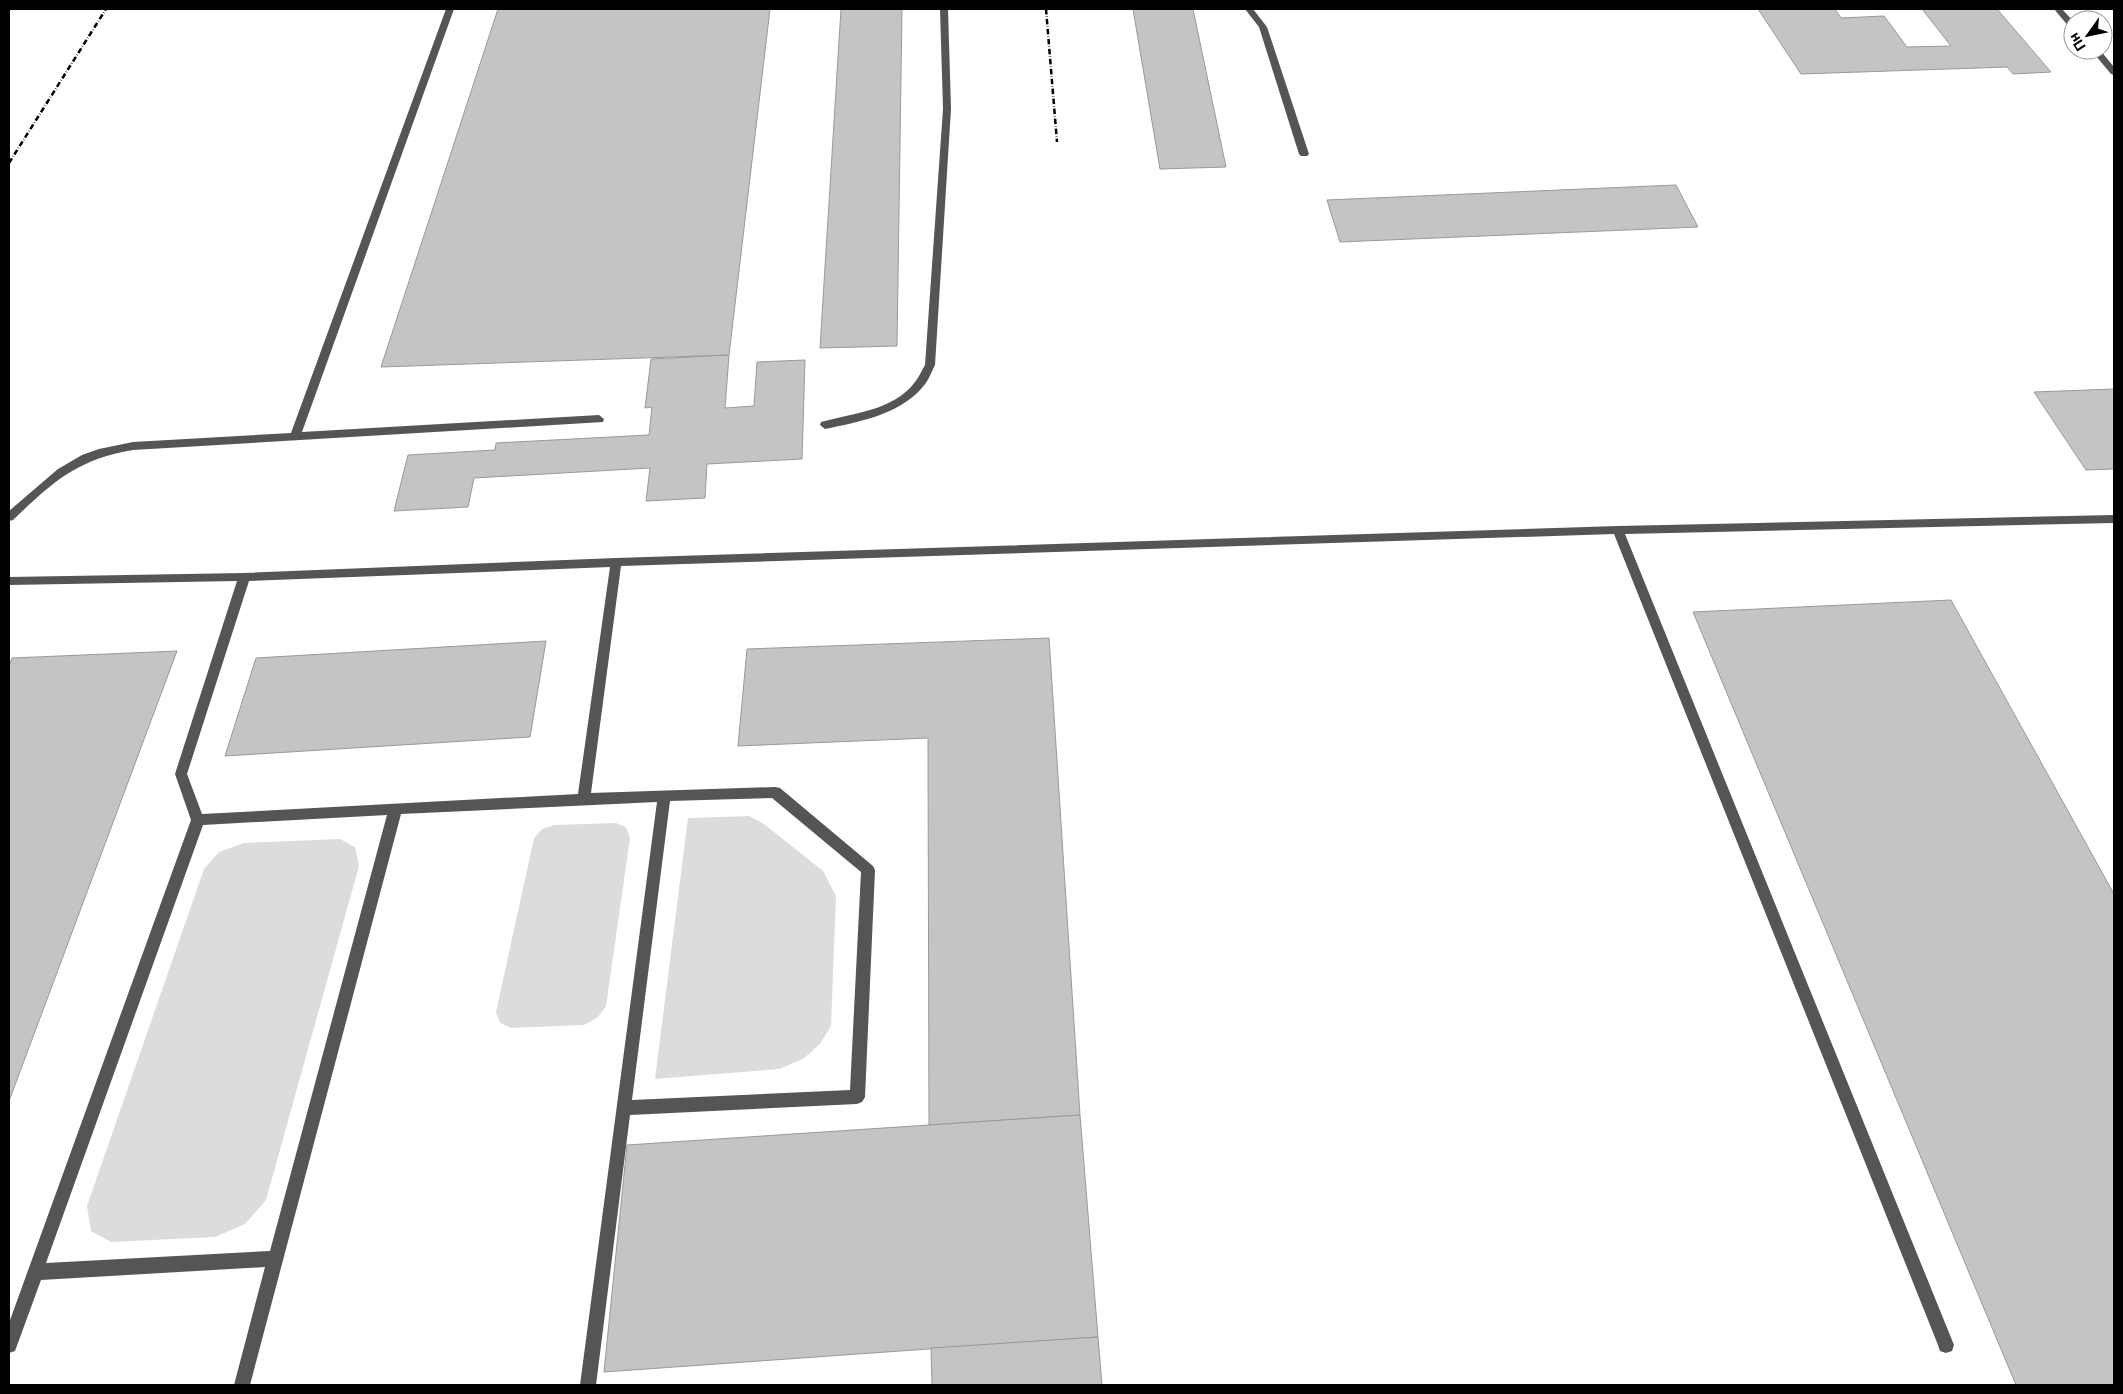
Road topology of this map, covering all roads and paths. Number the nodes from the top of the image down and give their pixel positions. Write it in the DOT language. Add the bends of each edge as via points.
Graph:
graph roads {
  1 [pos="450,9"];
  2 [pos="944,9"];
  3 [pos="1250,9"];
  4 [pos="2103,60"];
  5 [pos="2114,72"];
  6 [pos="1304,154"];
  7 [pos="599,419"];
  8 [pos="825,425"];
  9 [pos="295,437"];
  10 [pos="9,517"];
  11 [pos="2114,518"];
  12 [pos="1618,530"];
  13 [pos="616,562"];
  14 [pos="244,577"];
  15 [pos="9,581"];
  16 [pos="664,796"];
  17 [pos="584,799"];
  18 [pos="396,808"];
  19 [pos="198,820"];
  20 [pos="623,1108"];
  21 [pos="274,1260"];
  22 [pos="35,1272"];
  23 [pos="9,1345"];
  24 [pos="1946,1345"];
  25 [pos="242,1385"];
  26 [pos="588,1385"];
  1 -- 9 [label="lane"];
  2 -- 8 [label="lane" via="947,109 930,365 919,385 896,404 864,418"];
  3 -- 6 [label="lane" via="1263,27"];
  4 -- 5 [label="lane"];
  7 -- 9 [label="lane"];
  9 -- 10 [label="lane" via="133,446 98,453 63,470"];
  11 -- 12 [label="lane"];
  12 -- 13 [label="lane"];
  12 -- 24 [label="lane"];
  13 -- 14 [label="lane"];
  13 -- 17 [label="lane"];
  14 -- 15 [label="lane"];
  14 -- 19 [label="lane" via="181,774"];
  16 -- 17 [label="lane"];
  16 -- 20 [label="lane"];
  16 -- 20 [label="lane" via="775,792 868,870 857,1097"];
  17 -- 18 [label="lane"];
  18 -- 19 [label="lane"];
  18 -- 21 [label="lane"];
  19 -- 22 [label="lane"];
  20 -- 26 [label="lane"];
  21 -- 22 [label="lane"];
  21 -- 25 [label="lane"];
  22 -- 23 [label="lane"];
}
